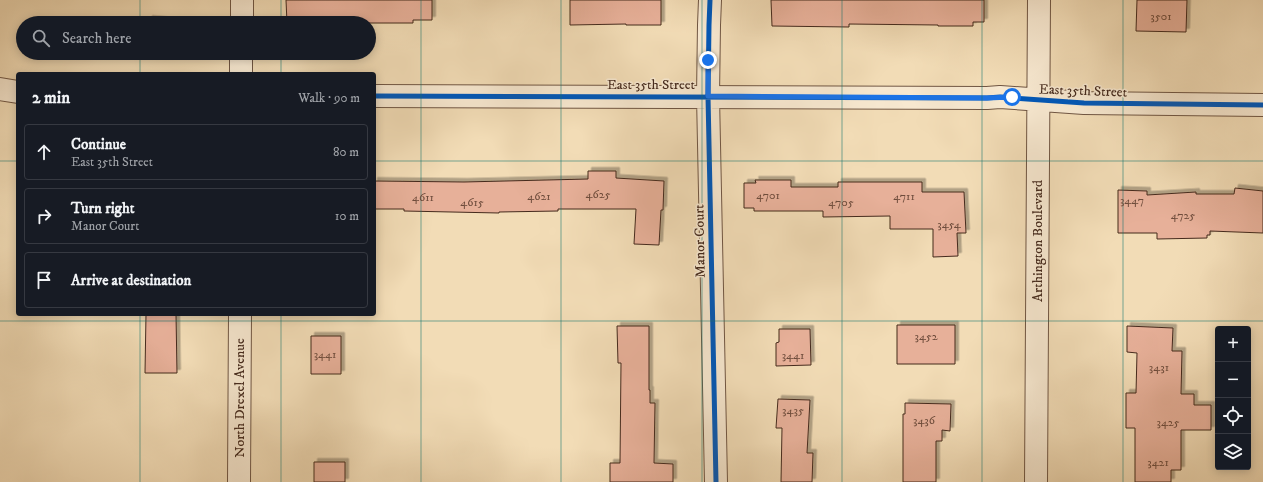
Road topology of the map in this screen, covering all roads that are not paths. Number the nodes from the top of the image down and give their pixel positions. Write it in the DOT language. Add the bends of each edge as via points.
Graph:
graph roads {
  1 [pos="242,0"];
  2 [pos="710,0"];
  3 [pos="1039,0"];
  4 [pos="242,16"];
  5 [pos="241,60"];
  6 [pos="241,72"];
  7 [pos="0,89"];
  8 [pos="16,92"];
  9 [pos="376,96"];
  10 [pos="708,96"];
  11 [pos="1038,100"];
  12 [pos="1263,105"];
  13 [pos="240,316"];
  14 [pos="239,482"];
  15 [pos="716,482"];
  16 [pos="1036,482"];
  1 -- 4 [label="street"];
  2 -- 10 [label="street, Manor Court"];
  3 -- 11 [label="street, Arthington Boulevard"];
  5 -- 6 [label="street"];
  7 -- 8 [label="street"];
  9 -- 10 [label="street, East 35th Street"];
  10 -- 11 [label="street, East 35th Street" via="1000,97"];
  10 -- 15 [label="street, Manor Court"];
  11 -- 12 [label="street, East 35th Street"];
  11 -- 16 [label="street, Arthington Boulevard"];
  13 -- 14 [label="street, North Drexel Avenue"];
}
